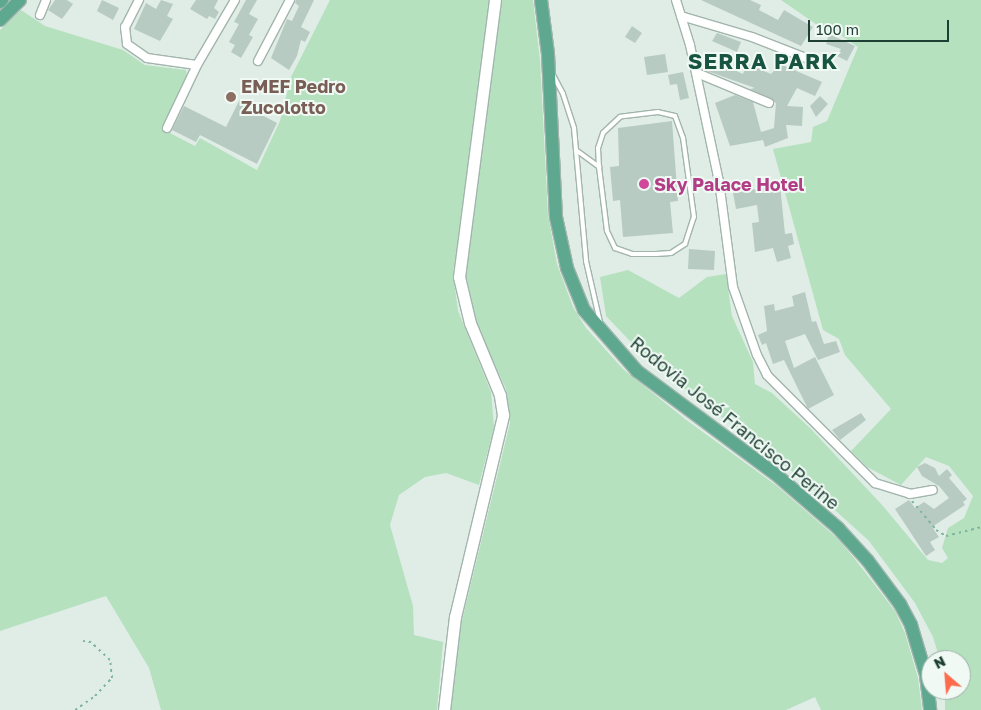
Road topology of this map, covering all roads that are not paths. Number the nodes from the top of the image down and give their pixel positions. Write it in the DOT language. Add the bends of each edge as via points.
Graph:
graph roads {
  1 [pos="20,0"];
  2 [pos="46,0"];
  3 [pos="139,0"];
  4 [pos="235,0"];
  5 [pos="290,0"];
  6 [pos="494,0"];
  7 [pos="540,0"];
  8 [pos="676,0"];
  9 [pos="40,15"];
  10 [pos="681,16"];
  11 [pos="0,20"];
  12 [pos="258,61"];
  13 [pos="197,65"];
  14 [pos="824,65"];
  15 [pos="548,67"];
  16 [pos="697,74"];
  17 [pos="769,103"];
  18 [pos="167,128"];
  19 [pos="576,150"];
  20 [pos="599,167"];
  21 [pos="602,334"];
  22 [pos="933,490"];
  23 [pos="444,710"];
  24 [pos="930,710"];
  1 -- 11 [label="main road"];
  2 -- 9 [label="street"];
  3 -- 13 [label="street" via="125,27 127,44 147,58"];
  4 -- 13 [label="street"];
  5 -- 12 [label="street"];
  6 -- 23 [label="main road" via="459,277 470,323 500,395 503,415 455,617"];
  7 -- 15 [label="main road, Rodovia José Francisco Perine"];
  8 -- 10 [label="street"];
  10 -- 14 [label="street" via="752,36"];
  10 -- 16 [label="street"];
  13 -- 18 [label="street"];
  15 -- 19 [label="lane" via="564,94 574,128"];
  15 -- 21 [label="main road, Rodovia José Francisco Perine" via="560,242 575,291"];
  16 -- 17 [label="street"];
  16 -- 22 [label="street" via="727,224 733,287 767,375 875,483 904,492"];
  19 -- 20 [label="lane"];
  19 -- 21 [label="lane" via="586,261"];
  20 -- 20 [label="lane" via="598,148 603,133 620,117 658,112 675,116 683,138 694,217 685,244 671,253 656,254 632,254 615,248 607,231"];
  21 -- 24 [label="main road, Rodovia José Francisco Perine" via="637,370 787,484 838,528 868,561 900,604 911,625 926,675"];
}
